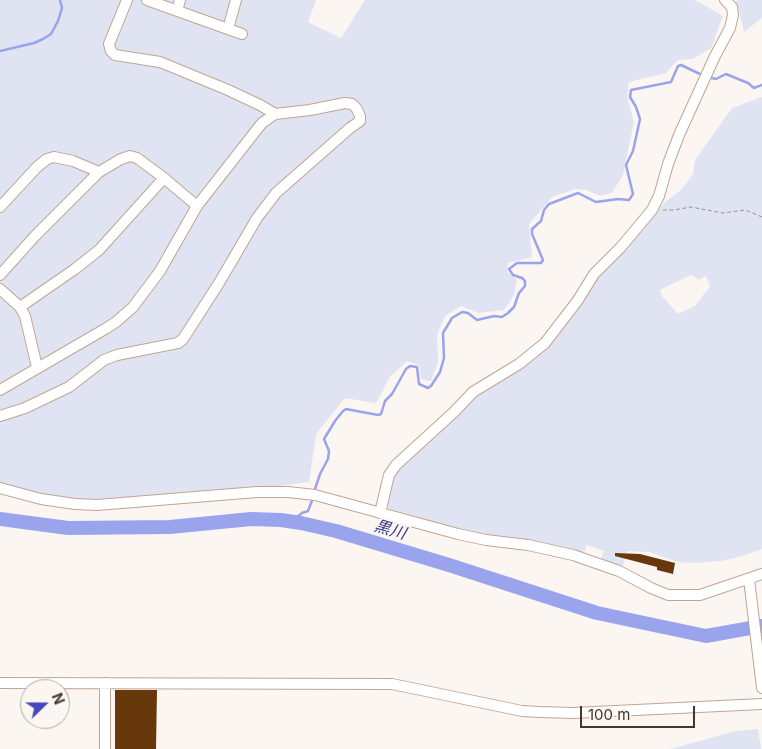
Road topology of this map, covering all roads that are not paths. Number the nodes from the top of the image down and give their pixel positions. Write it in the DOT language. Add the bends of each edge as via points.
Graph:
graph roads {
  1 [pos="127,0"];
  2 [pos="147,0"];
  3 [pos="180,0"];
  4 [pos="236,0"];
  5 [pos="725,0"];
  6 [pos="177,11"];
  7 [pos="228,29"];
  8 [pos="242,34"];
  9 [pos="275,114"];
  10 [pos="99,172"];
  11 [pos="164,178"];
  12 [pos="196,206"];
  13 [pos="0,207"];
  14 [pos="0,275"];
  15 [pos="0,289"];
  16 [pos="20,307"];
  17 [pos="37,367"];
  18 [pos="0,390"];
  19 [pos="0,416"];
  20 [pos="0,488"];
  21 [pos="380,513"];
  22 [pos="762,574"];
  23 [pos="749,579"];
  24 [pos="0,683"];
  25 [pos="105,683"];
  26 [pos="762,688"];
  27 [pos="762,704"];
  28 [pos="105,749"];
  1 -- 9 [label="street" via="109,44 111,52 168,65 234,92"];
  2 -- 6 [label="street"];
  3 -- 6 [label="street"];
  4 -- 7 [label="street"];
  5 -- 21 [label="street" via="732,7 730,28 679,135 652,210 621,248 594,274 545,343 519,364 473,392 396,465 389,475"];
  6 -- 7 [label="street"];
  7 -- 8 [label="street"];
  9 -- 12 [label="street" via="262,123"];
  9 -- 19 [label="street" via="345,103 358,109 360,121 276,193 257,218 183,339 178,343 104,360 70,388"];
  10 -- 11 [label="street" via="130,156 144,162"];
  10 -- 13 [label="street" via="60,157 47,159"];
  10 -- 14 [label="street"];
  11 -- 12 [label="street"];
  11 -- 16 [label="street" via="99,250"];
  12 -- 17 [label="street" via="160,271 133,307 110,326"];
  15 -- 16 [label="street"];
  16 -- 17 [label="street"];
  17 -- 18 [label="street"];
  20 -- 21 [label="street" via="75,504 288,492 315,495"];
  21 -- 23 [label="street" via="458,534 572,555 619,571 668,595 700,595"];
  22 -- 23 [label="street"];
  23 -- 26 [label="street"];
  24 -- 25 [label="street"];
  25 -- 27 [label="street" via="392,684 540,712"];
  25 -- 28 [label="street"];
}
